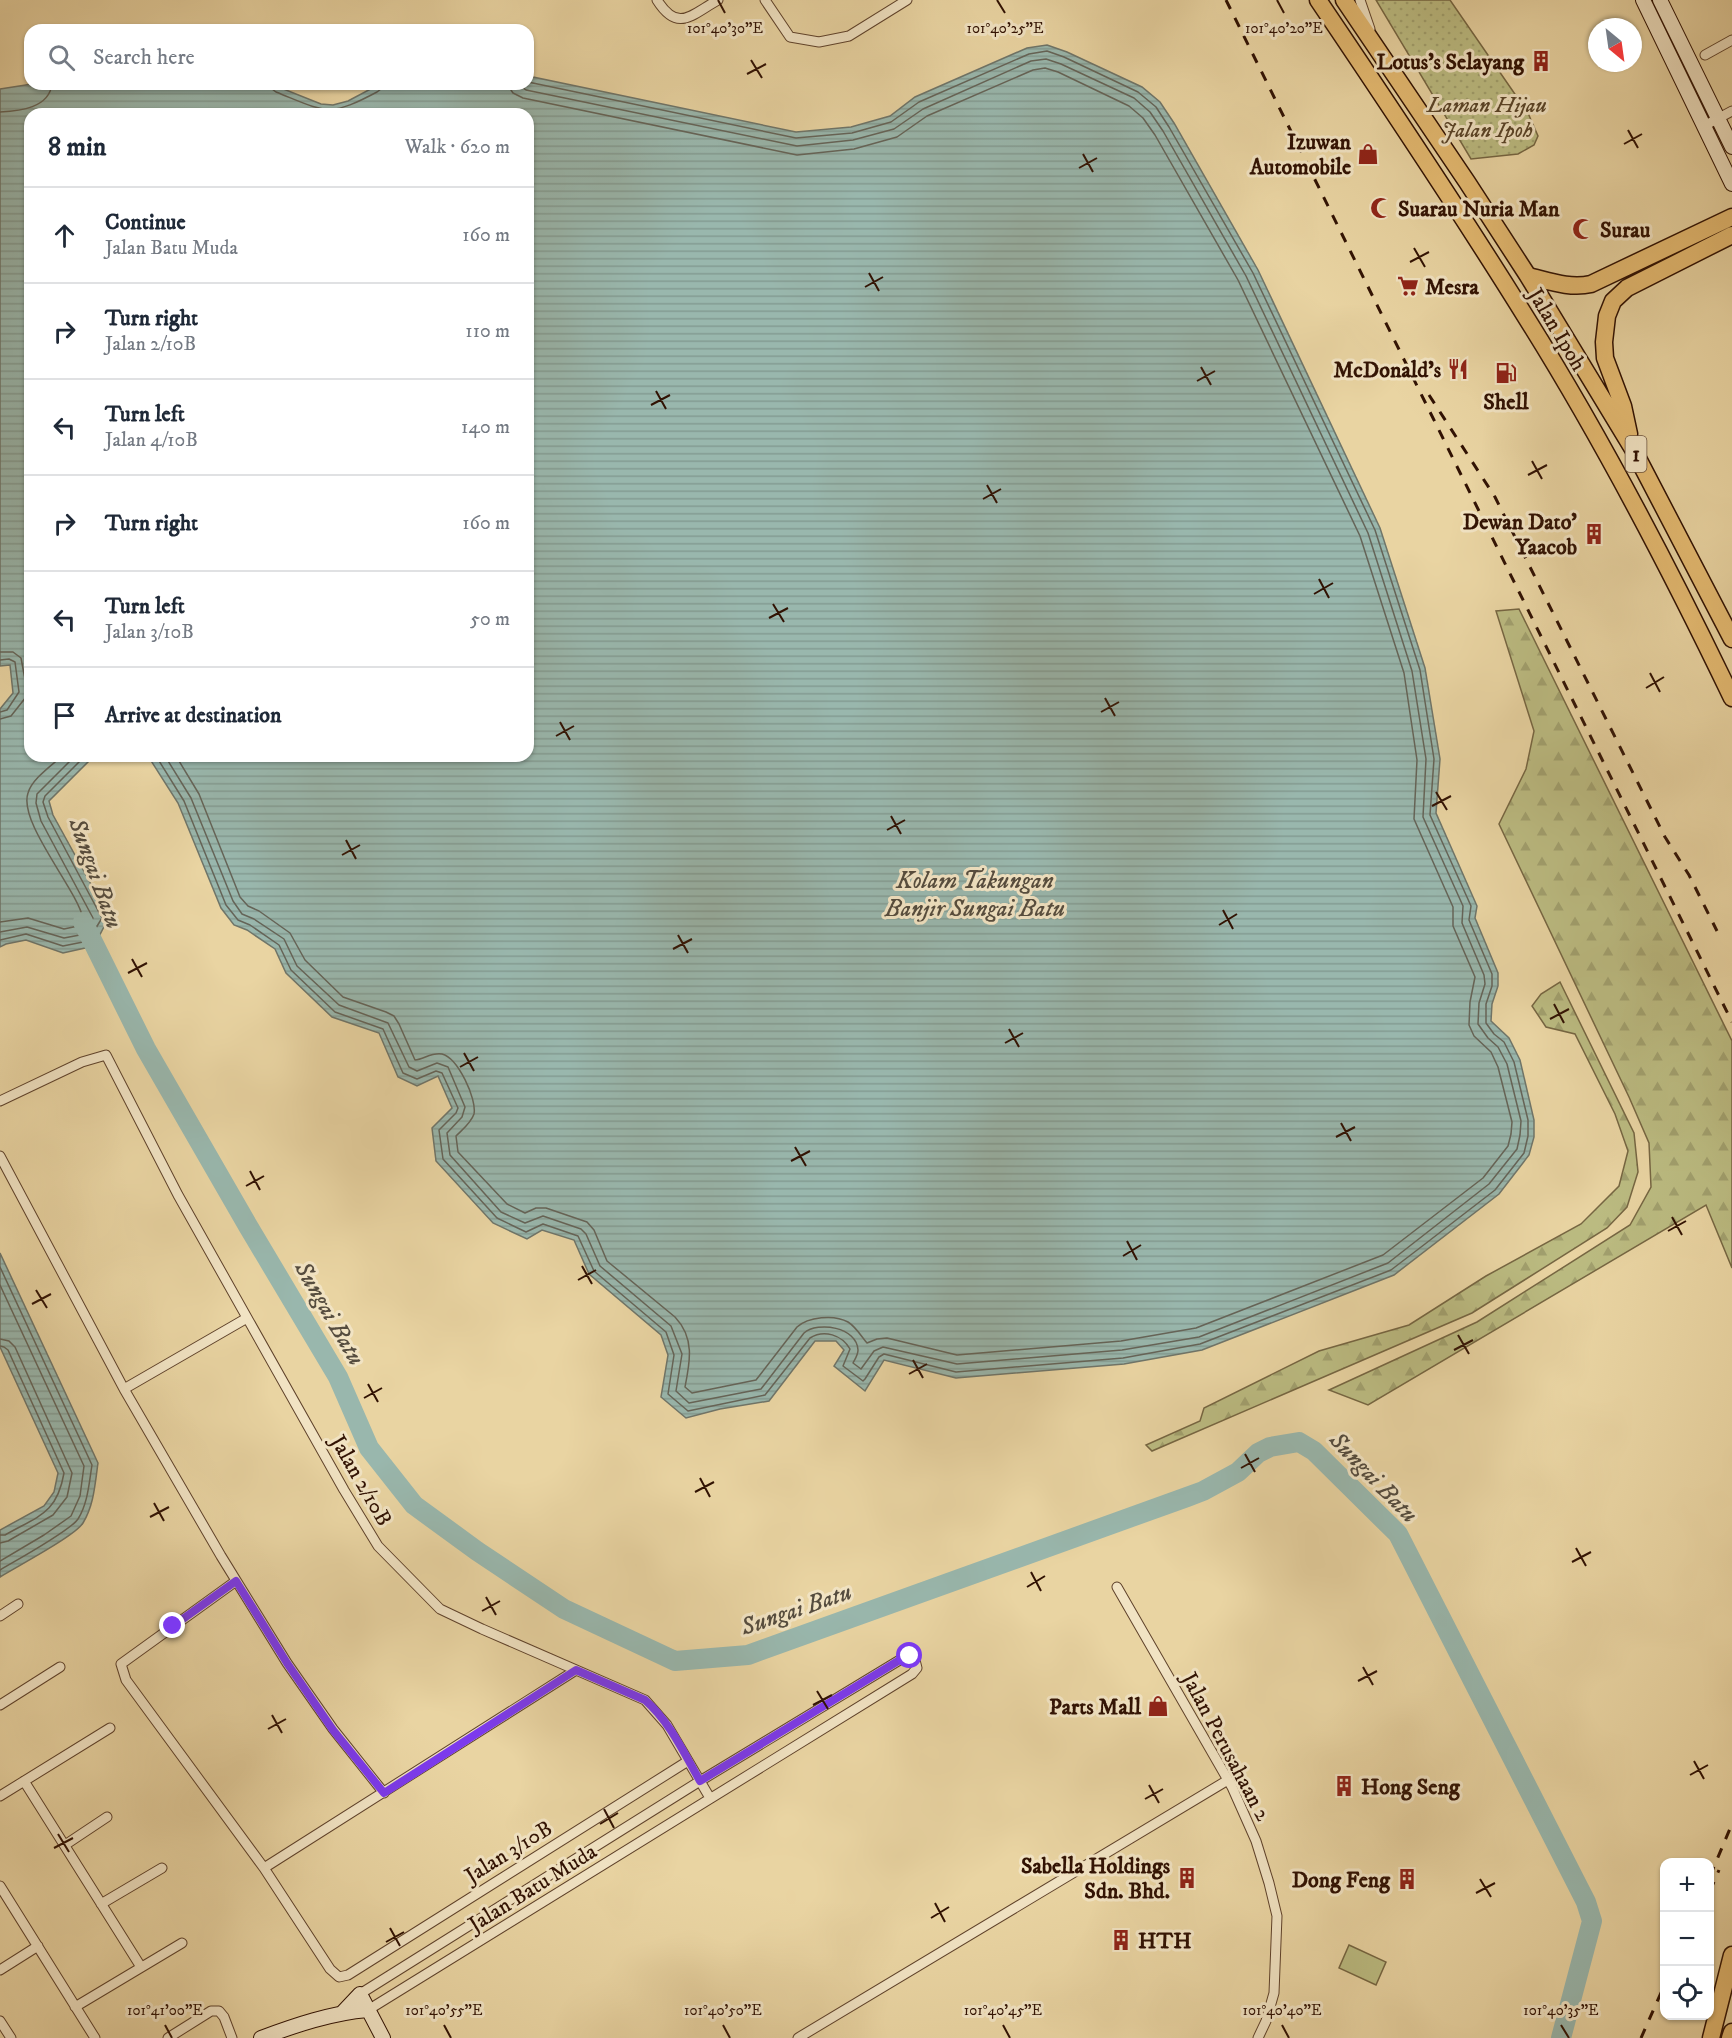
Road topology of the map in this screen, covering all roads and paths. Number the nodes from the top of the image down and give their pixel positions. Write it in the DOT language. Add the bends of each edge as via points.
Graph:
graph roads {
  1 [pos="657,0"];
  2 [pos="718,0"];
  3 [pos="765,0"];
  4 [pos="907,0"];
  5 [pos="1318,0"];
  6 [pos="1344,0"];
  7 [pos="1360,0"];
  8 [pos="1643,0"];
  9 [pos="1660,0"];
  10 [pos="1732,40"];
  11 [pos="1377,49"];
  12 [pos="1705,55"];
  13 [pos="1732,111"];
  14 [pos="1718,118"];
  15 [pos="1704,126"];
  16 [pos="1732,147"];
  17 [pos="1732,184"];
  18 [pos="1732,217"];
  19 [pos="1732,235"];
  20 [pos="1528,276"];
  21 [pos="1633,449"];
  22 [pos="1732,639"];
  23 [pos="1732,698"];
  24 [pos="0,1101"];
  25 [pos="0,1156"];
  26 [pos="247,1318"];
  27 [pos="124,1389"];
  28 [pos="236,1581"];
  29 [pos="1117,1587"];
  30 [pos="18,1604"];
  31 [pos="0,1616"];
  32 [pos="60,1667"];
  33 [pos="576,1670"];
  34 [pos="0,1705"];
  35 [pos="110,1728"];
  36 [pos="688,1761"];
  37 [pos="1228,1780"];
  38 [pos="24,1781"];
  39 [pos="700,1781"];
  40 [pos="384,1793"];
  41 [pos="0,1796"];
  42 [pos="710,1798"];
  43 [pos="107,1818"];
  44 [pos="65,1845"];
  45 [pos="162,1868"];
  46 [pos="264,1868"];
  47 [pos="0,1886"];
  48 [pos="101,1904"];
  49 [pos="182,1943"];
  50 [pos="38,1946"];
  51 [pos="1732,1955"];
  52 [pos="141,1967"];
  53 [pos="0,1970"];
  54 [pos="360,1994"];
  55 [pos="75,2007"];
  56 [pos="368,2010"];
  57 [pos="343,2012"];
  58 [pos="0,2021"];
  59 [pos="1732,2032"];
  60 [pos="11,2038"];
  61 [pos="95,2038"];
  62 [pos="168,2038"];
  63 [pos="232,2038"];
  64 [pos="261,2038"];
  65 [pos="382,2038"];
  66 [pos="798,2038"];
  67 [pos="1258,2038"];
  68 [pos="1711,2038"];
  69 [pos="1730,2038"];
  1 -- 2 [label="street" via="666,14 684,19"];
  3 -- 4 [label="street" via="790,37 819,42 849,36"];
  5 -- 23 [label="highway, Jalan Ipoh / 1" via="1527,319 1620,480"];
  6 -- 11 [label="highway, Jalan Ipoh / 1"];
  7 -- 11 [label="street"];
  8 -- 15 [label="street"];
  9 -- 14 [label="street"];
  10 -- 12 [label="street"];
  11 -- 20 [label="highway, Jalan Ipoh / 1"];
  13 -- 14 [label="street"];
  14 -- 15 [label="street"];
  14 -- 16 [label="street"];
  15 -- 17 [label="street"];
  18 -- 20 [label="highway" via="1592,284 1569,286"];
  19 -- 21 [label="highway" via="1627,288 1613,301 1606,316 1605,358 1623,406"];
  20 -- 21 [label="highway, Jalan Ipoh / 1"];
  21 -- 22 [label="highway, Jalan Ipoh / 1"];
  24 -- 26 [label="street, Jalan 2/10B" via="82,1062 106,1055"];
  25 -- 27 [label="street"];
  26 -- 27 [label="street"];
  26 -- 33 [label="street, Jalan 2/10B" via="378,1546 440,1609"];
  27 -- 28 [label="street"];
  28 -- 40 [label="street" via="333,1730"];
  28 -- 46 [label="street" via="121,1664 126,1680"];
  29 -- 37 [label="street, Jalan Perusahaan 2"];
  30 -- 31 [label="street"];
  32 -- 34 [label="street"];
  33 -- 36 [label="street, Jalan 2/10B" via="645,1700 667,1725"];
  33 -- 40 [label="street"];
  35 -- 38 [label="street"];
  36 -- 39 [label="street, Jalan 2/10B"];
  36 -- 46 [label="street, Jalan 3/10B" via="348,1975 334,1974"];
  37 -- 66 [label="street"];
  37 -- 67 [label="street, Jalan Perusahaan 2" via="1256,1841 1277,1916 1274,1993"];
  38 -- 41 [label="street"];
  38 -- 44 [label="street"];
  39 -- 42 [label="street, Jalan 2/10B"];
  39 -- 42 [label="street, Jalan Batu Muda" via="903,1658 910,1656 915,1660 917,1668 912,1674"];
  39 -- 54 [label="street, Jalan Batu Muda"];
  40 -- 46 [label="street"];
  42 -- 56 [label="street, Jalan Batu Muda"];
  43 -- 44 [label="street"];
  44 -- 48 [label="street"];
  45 -- 48 [label="street"];
  47 -- 50 [label="street"];
  48 -- 52 [label="street"];
  49 -- 52 [label="street"];
  50 -- 53 [label="street"];
  50 -- 55 [label="street"];
  51 -- 68 [label="highway"];
  52 -- 55 [label="street"];
  54 -- 56 [label="street"];
  54 -- 57 [label="street"];
  55 -- 61 [label="street"];
  56 -- 57 [label="street"];
  56 -- 65 [label="street"];
  57 -- 64 [label="street"];
  58 -- 60 [label="street"];
  59 -- 69 [label="highway"];
  62 -- 63 [label="street" via="211,2011 224,2016"];
}
